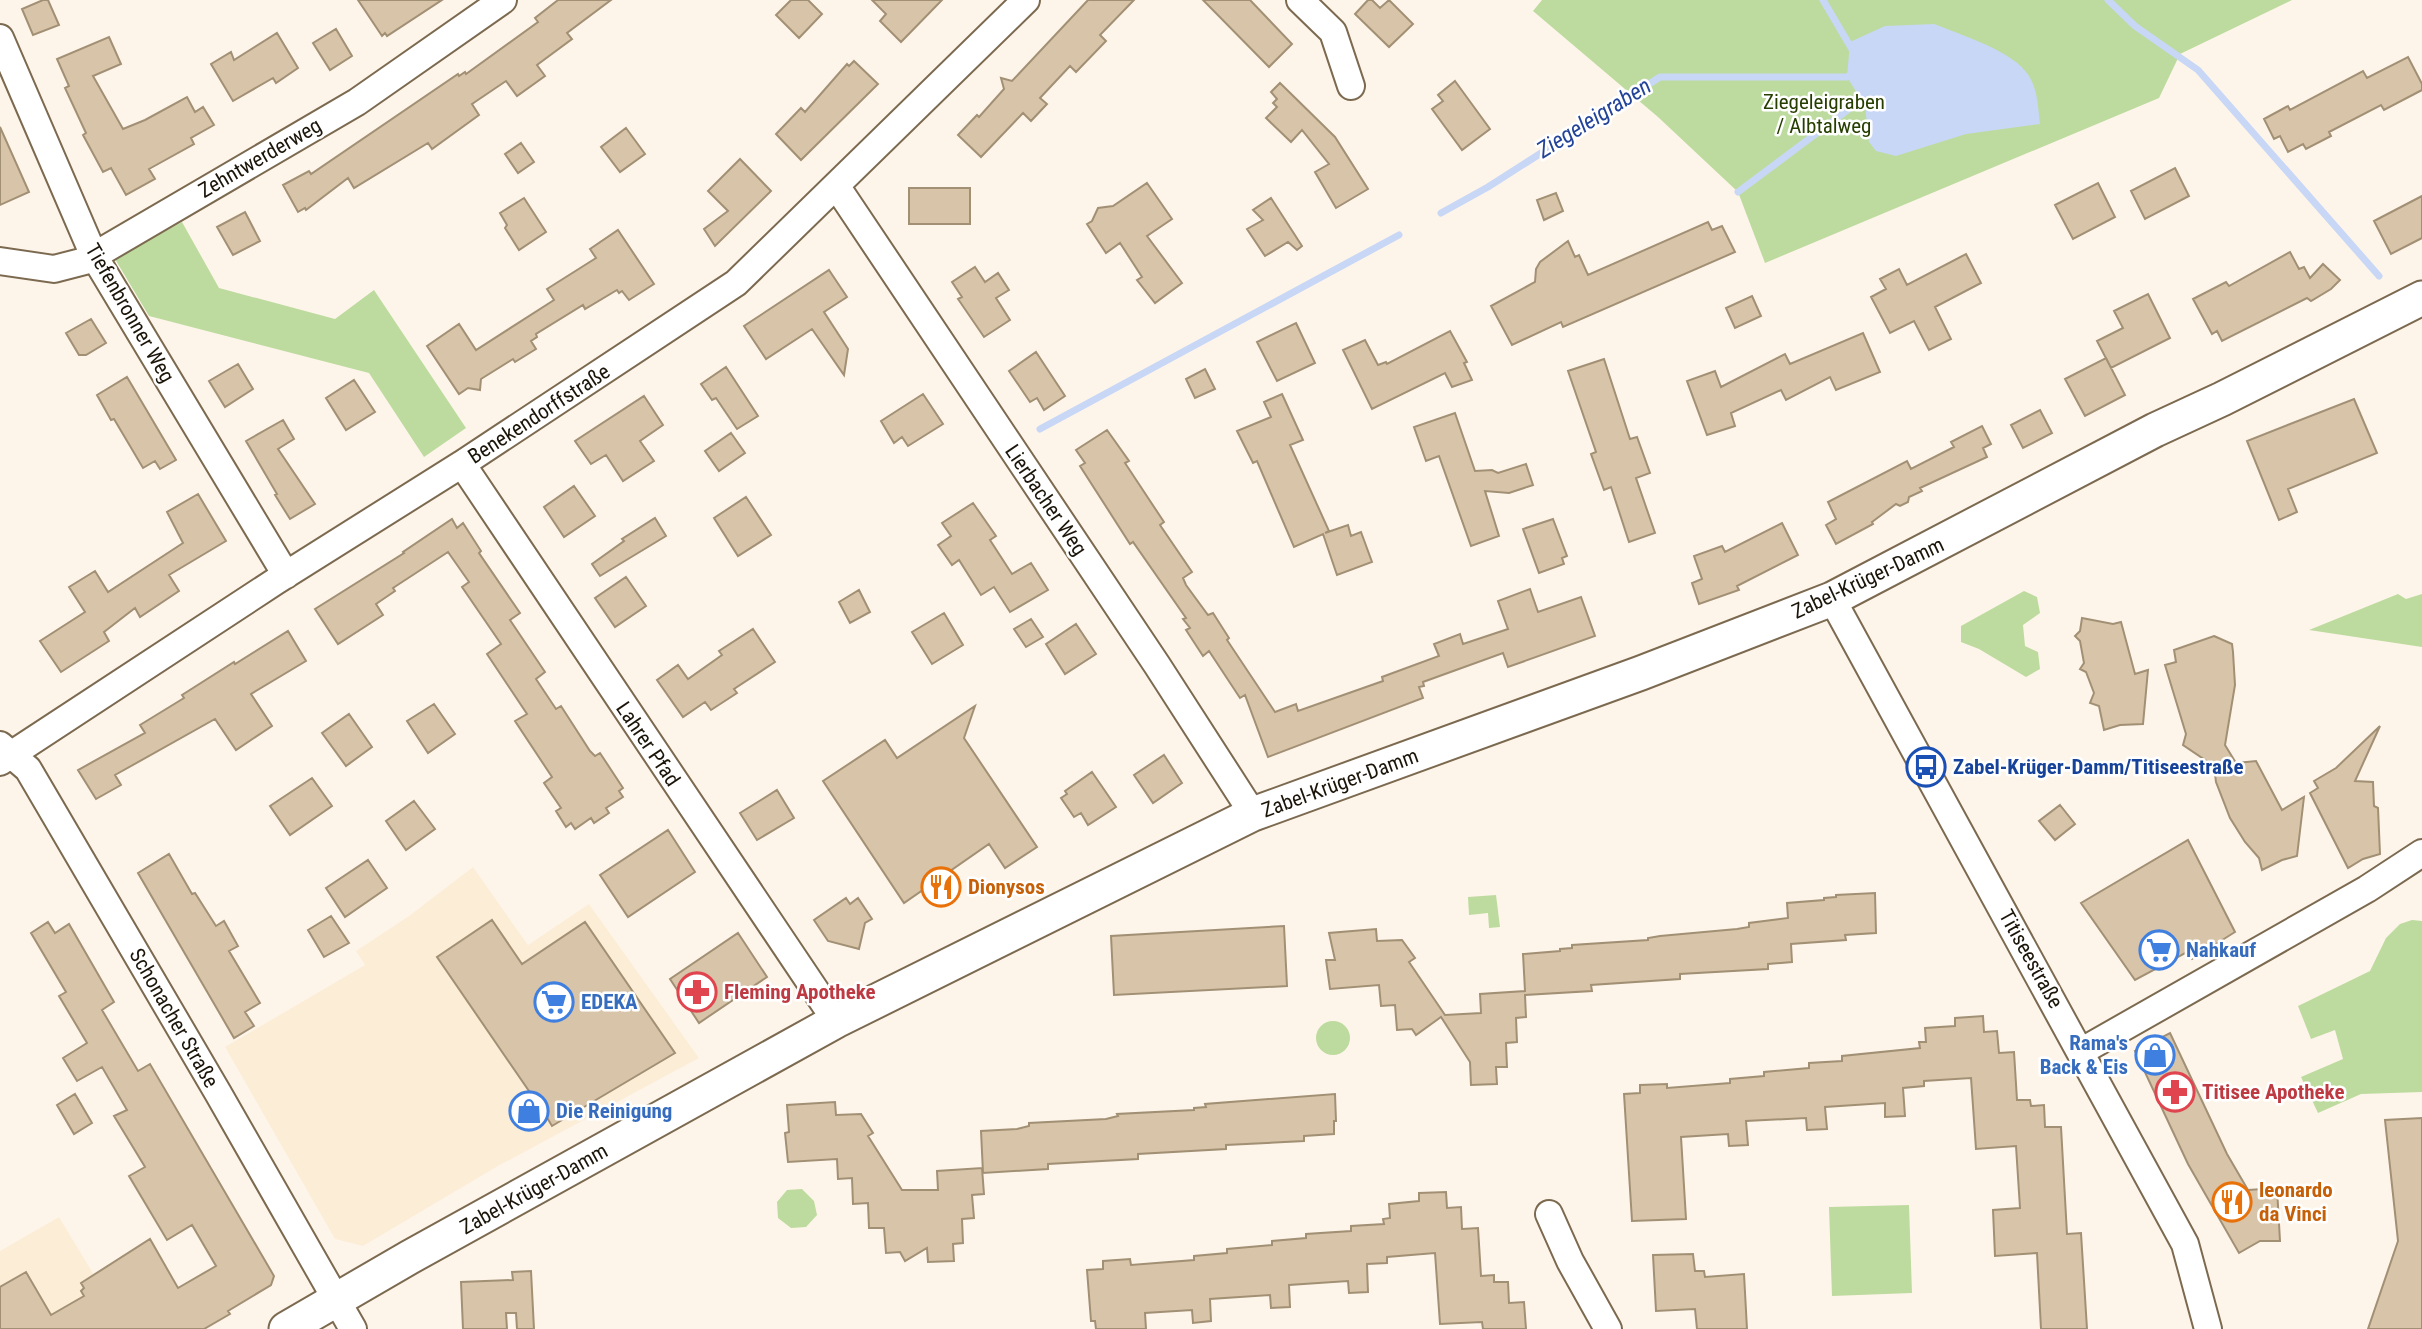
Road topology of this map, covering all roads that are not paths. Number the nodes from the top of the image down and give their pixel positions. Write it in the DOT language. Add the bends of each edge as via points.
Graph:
graph roads {
  1 [pos="503,0"];
  2 [pos="1026,0"];
  3 [pos="1300,0"];
  4 [pos="0,38"];
  5 [pos="1351,86"];
  6 [pos="836,187"];
  7 [pos="94,256"];
  8 [pos="0,261"];
  9 [pos="2422,298"];
  10 [pos="462,464"];
  11 [pos="285,575"];
  12 [pos="1832,599"];
  13 [pos="4,754"];
  14 [pos="1253,814"];
  15 [pos="2422,853"];
  16 [pos="836,1021"];
  17 [pos="2082,1051"];
  18 [pos="1549,1214"];
  19 [pos="337,1299"];
  20 [pos="286,1329"];
  21 [pos="353,1329"];
  22 [pos="1608,1329"];
  23 [pos="2208,1329"];
  1 -- 7 [label="street, Zehntwerderweg" via="357,102"];
  2 -- 6 [label="street, Benekendorffstraße"];
  3 -- 5 [label="street" via="1333,32"];
  4 -- 7 [label="street, Tiefenbronner Weg"];
  6 -- 10 [label="street, Benekendorffstraße" via="736,283"];
  6 -- 14 [label="street, Lierbacher Weg"];
  7 -- 8 [label="street, Zehntwerderweg" via="54,269"];
  7 -- 11 [label="street, Tiefenbronner Weg"];
  9 -- 12 [label="street, Zabel-Krüger-Damm" via="2155,430"];
  10 -- 11 [label="street, Benekendorffstraße"];
  10 -- 16 [label="street, Lahrer Pfad"];
  11 -- 13 [label="street, Benekendorffstraße"];
  12 -- 14 [label="street, Zabel-Krüger-Damm"];
  12 -- 17 [label="street, Titiseestraße"];
  13 -- 19 [label="street, Schonacher Straße" via="28,769"];
  14 -- 16 [label="street, Zabel-Krüger-Damm"];
  15 -- 17 [label="street"];
  16 -- 19 [label="street, Zabel-Krüger-Damm"];
  17 -- 23 [label="street, Titiseestraße" via="2185,1244"];
  18 -- 22 [label="street"];
  19 -- 20 [label="street, Zabel-Krüger-Damm"];
  19 -- 21 [label="street, Schonacher Straße"];
}
